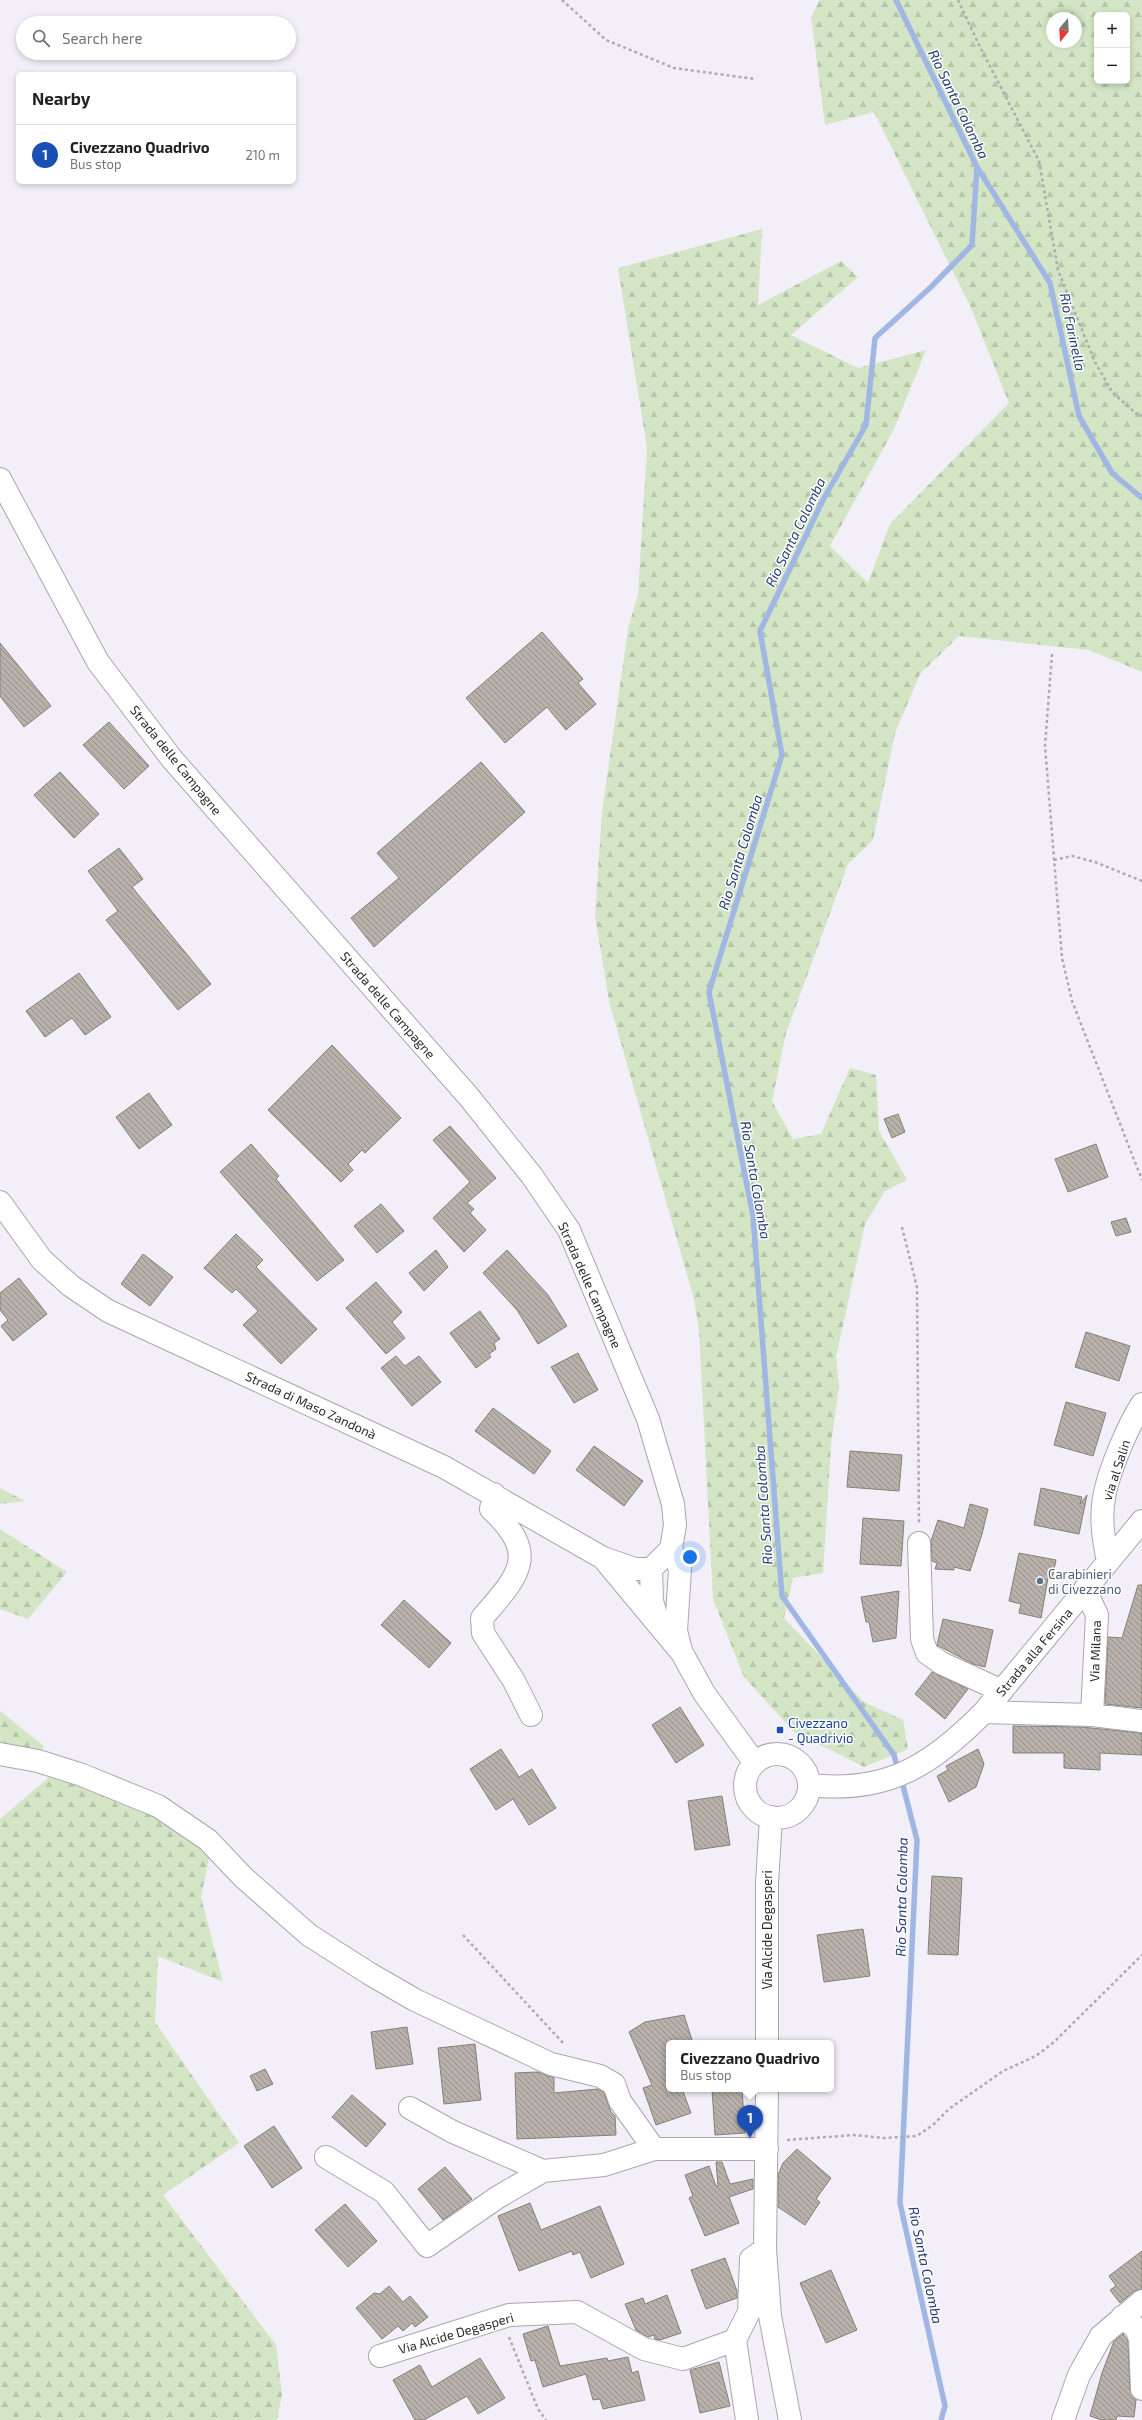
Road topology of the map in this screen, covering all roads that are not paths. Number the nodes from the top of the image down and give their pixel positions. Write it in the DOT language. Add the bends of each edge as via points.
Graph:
graph roads {
  1 [pos="0,479"];
  2 [pos="0,1202"];
  3 [pos="1142,1404"];
  4 [pos="494,1494"];
  5 [pos="1142,1521"];
  6 [pos="919,1543"];
  7 [pos="671,1549"];
  8 [pos="603,1558"];
  9 [pos="1108,1562"];
  10 [pos="651,1568"];
  11 [pos="1085,1589"];
  12 [pos="678,1605"];
  13 [pos="659,1624"];
  14 [pos="682,1653"];
  15 [pos="1002,1691"];
  16 [pos="984,1712"];
  17 [pos="531,1715"];
  18 [pos="1092,1715"];
  19 [pos="1142,1721"];
  20 [pos="0,1754"];
  21 [pos="754,1762"];
  22 [pos="809,1785"];
  23 [pos="771,1817"];
  24 [pos="767,2040"];
  25 [pos="767,2092"];
  26 [pos="410,2108"];
  27 [pos="654,2149"];
  28 [pos="766,2149"];
  29 [pos="326,2157"];
  30 [pos="543,2171"];
  31 [pos="765,2249"];
  32 [pos="1142,2301"];
  33 [pos="1122,2317"];
  34 [pos="735,2340"];
  35 [pos="380,2356"];
  36 [pos="1142,2389"];
  37 [pos="748,2420"];
  38 [pos="790,2420"];
  39 [pos="1063,2420"];
  1 -- 7 [label="street, Strada delle Campagne" via="98,662 172,759 469,1097 532,1176 569,1230 648,1419 673,1504 675,1525"];
  2 -- 4 [label="street, Strada di Maso Zandonà" via="42,1260 71,1286 108,1311 444,1467"];
  3 -- 9 [label="street, via al Salin" via="1116,1461 1104,1498 1102,1527"];
  4 -- 8 [label="street, Strada di Maso Zandonà"];
  4 -- 17 [label="street" via="491,1509 508,1525 517,1540 521,1562 509,1586 482,1618 480,1624"];
  5 -- 9 [label="street, Strada alla Fersina"];
  6 -- 15 [label="street" via="922,1639 927,1653 941,1663"];
  7 -- 10 [label="street"];
  7 -- 12 [label="street" via="680,1569"];
  8 -- 10 [label="street, Strada di Maso Zandonà" via="635,1569"];
  8 -- 13 [label="street"];
  9 -- 11 [label="street, Strada alla Fersina"];
  10 -- 12 [label="street"];
  10 -- 13 [label="street" via="652,1601"];
  11 -- 15 [label="street, Strada alla Fersina"];
  11 -- 18 [label="street, Via Milana" via="1097,1615"];
  12 -- 14 [label="street" via="676,1631"];
  13 -- 14 [label="street"];
  14 -- 21 [label="street" via="704,1693"];
  15 -- 16 [label="street, Strada alla Fersina"];
  16 -- 18 [label="street"];
  16 -- 22 [label="street, Strada alla Fersina" via="956,1741 913,1770 871,1783"];
  18 -- 19 [label="street"];
  20 -- 27 [label="street" via="38,1761 82,1775 158,1806 208,1840 243,1877 309,1935 370,1974 415,2000 551,2064 600,2076 614,2084 620,2101"];
  21 -- 22 [label="street" via="767,1755 782,1754 796,1759 805,1770"];
  21 -- 23 [label="street" via="745,1777 746,1795 755,1810"];
  22 -- 23 [label="street" via="806,1799 798,1810 785,1817"];
  23 -- 24 [label="street, Via Alcide Degasperi" via="767,1883"];
  25 -- 28 [label="street"];
  26 -- 30 [label="street" via="453,2132"];
  27 -- 28 [label="street"];
  27 -- 30 [label="street" via="604,2165"];
  28 -- 31 [label="street"];
  29 -- 30 [label="street" via="384,2192 426,2246 498,2197"];
  31 -- 34 [label="street" via="751,2259 748,2312"];
  31 -- 38 [label="street" via="770,2316"];
  32 -- 33 [label="street"];
  33 -- 36 [label="street" via="1136,2328 1140,2339"];
  33 -- 39 [label="street" via="1101,2336 1079,2375"];
  34 -- 35 [label="street, Via Alcide Degasperi" via="684,2359 644,2348 577,2312 521,2314 509,2315"];
  34 -- 37 [label="street"];
}
